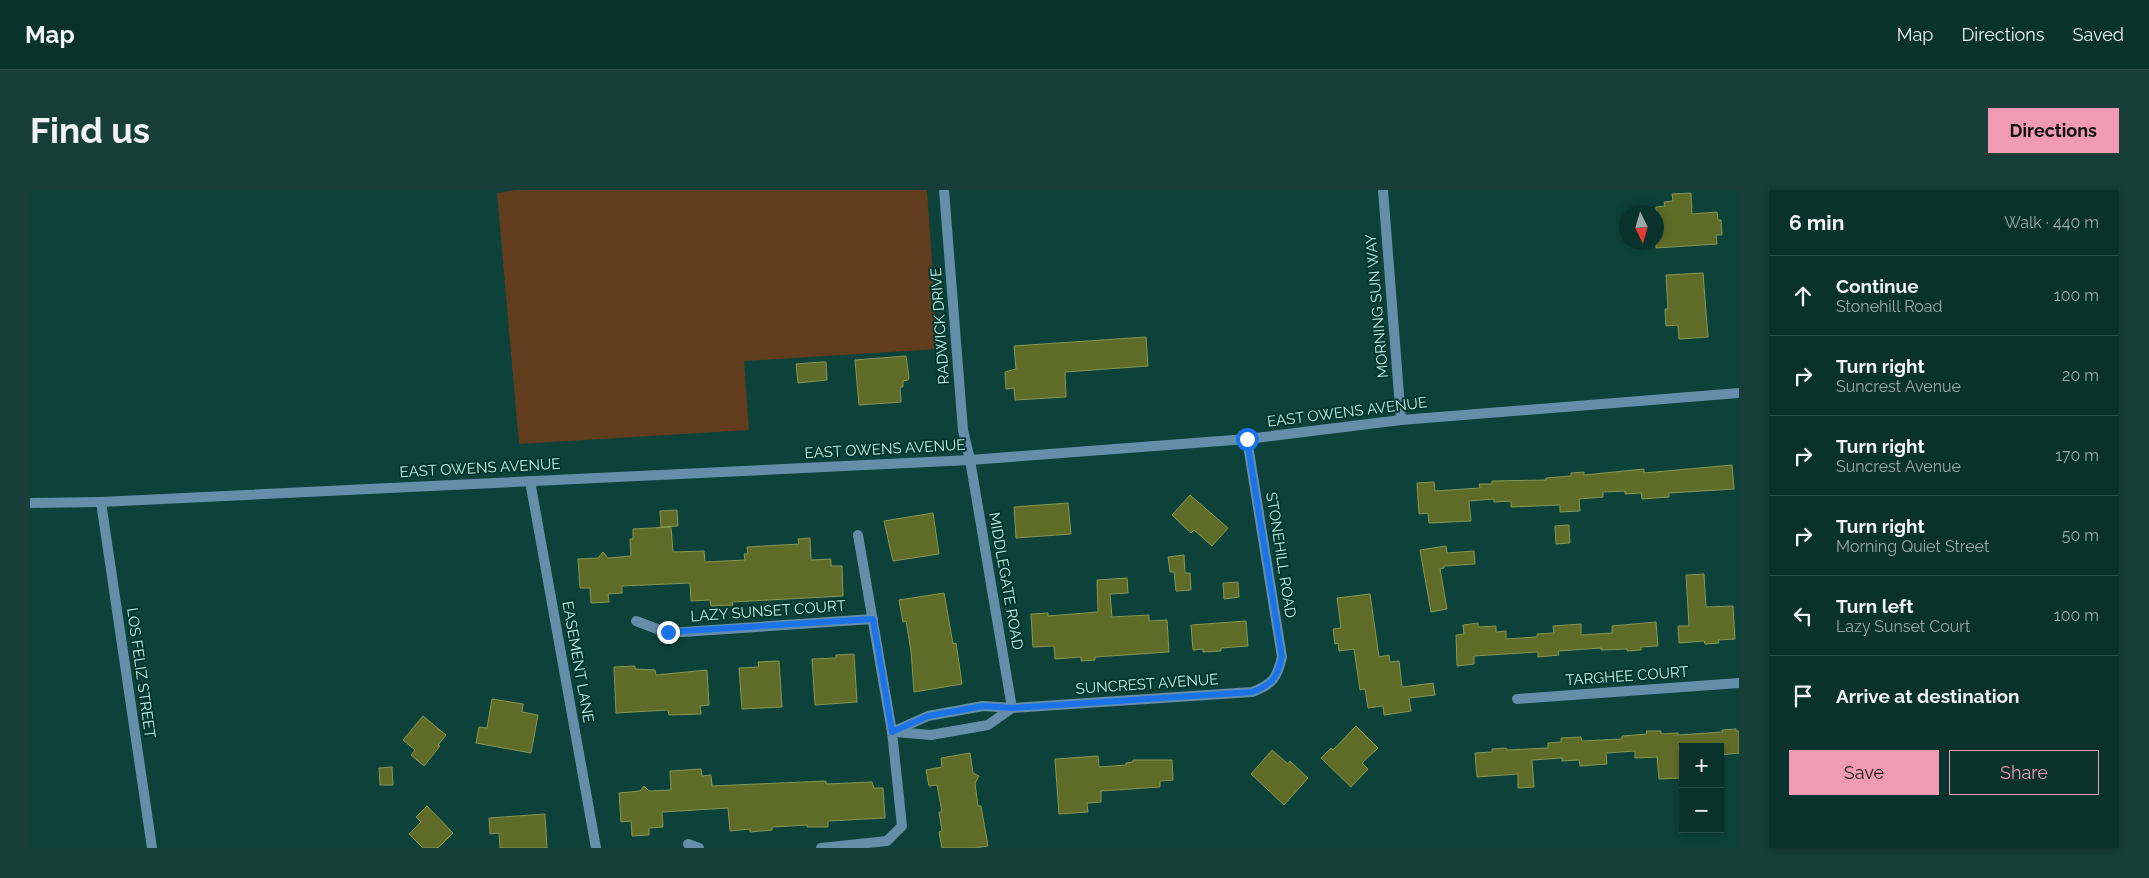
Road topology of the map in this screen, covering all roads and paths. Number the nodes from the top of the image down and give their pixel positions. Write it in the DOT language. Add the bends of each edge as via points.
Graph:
graph roads {
  1 [pos="944,190"];
  2 [pos="1383,190"];
  3 [pos="1739,393"];
  4 [pos="1401,420"];
  5 [pos="1247,439"];
  6 [pos="970,460"];
  7 [pos="530,481"];
  8 [pos="101,502"];
  9 [pos="30,503"];
  10 [pos="858,535"];
  11 [pos="873,619"];
  12 [pos="636,621"];
  13 [pos="1278,675"];
  14 [pos="1739,683"];
  15 [pos="1516,699"];
  16 [pos="1012,708"];
  17 [pos="892,732"];
  18 [pos="688,844"];
  19 [pos="152,848"];
  20 [pos="596,848"];
  21 [pos="699,848"];
  22 [pos="821,848"];
  1 -- 6 [label="street, RADWICK DRIVE" via="963,430"];
  2 -- 4 [label="street, MORNING SUN WAY"];
  3 -- 4 [label="street, EAST OWENS AVENUE"];
  4 -- 5 [label="street, EAST OWENS AVENUE"];
  5 -- 6 [label="street, EAST OWENS AVENUE"];
  5 -- 13 [label="street, STONEHILL ROAD" via="1282,657"];
  6 -- 7 [label="street, EAST OWENS AVENUE"];
  6 -- 16 [label="street, MIDDLEGATE ROAD"];
  7 -- 8 [label="street, EAST OWENS AVENUE"];
  7 -- 20 [label="street, EASEMENT LANE"];
  8 -- 9 [label="street, EAST OWENS AVENUE"];
  8 -- 19 [label="street, LOS FELIZ STREET"];
  10 -- 11 [label="street"];
  11 -- 12 [label="street, LAZY SUNSET COURT" via="668,632"];
  11 -- 17 [label="street"];
  13 -- 16 [label="street, SUNCREST AVENUE" via="1266,687 1252,692"];
  14 -- 15 [label="street, TARGHEE COURT"];
  16 -- 17 [label="street, SUNCREST AVENUE" via="983,706 928,716"];
  16 -- 17 [label="street" via="988,725 931,735"];
  17 -- 22 [label="street" via="902,826 887,841"];
  18 -- 21 [label="street"];
}
